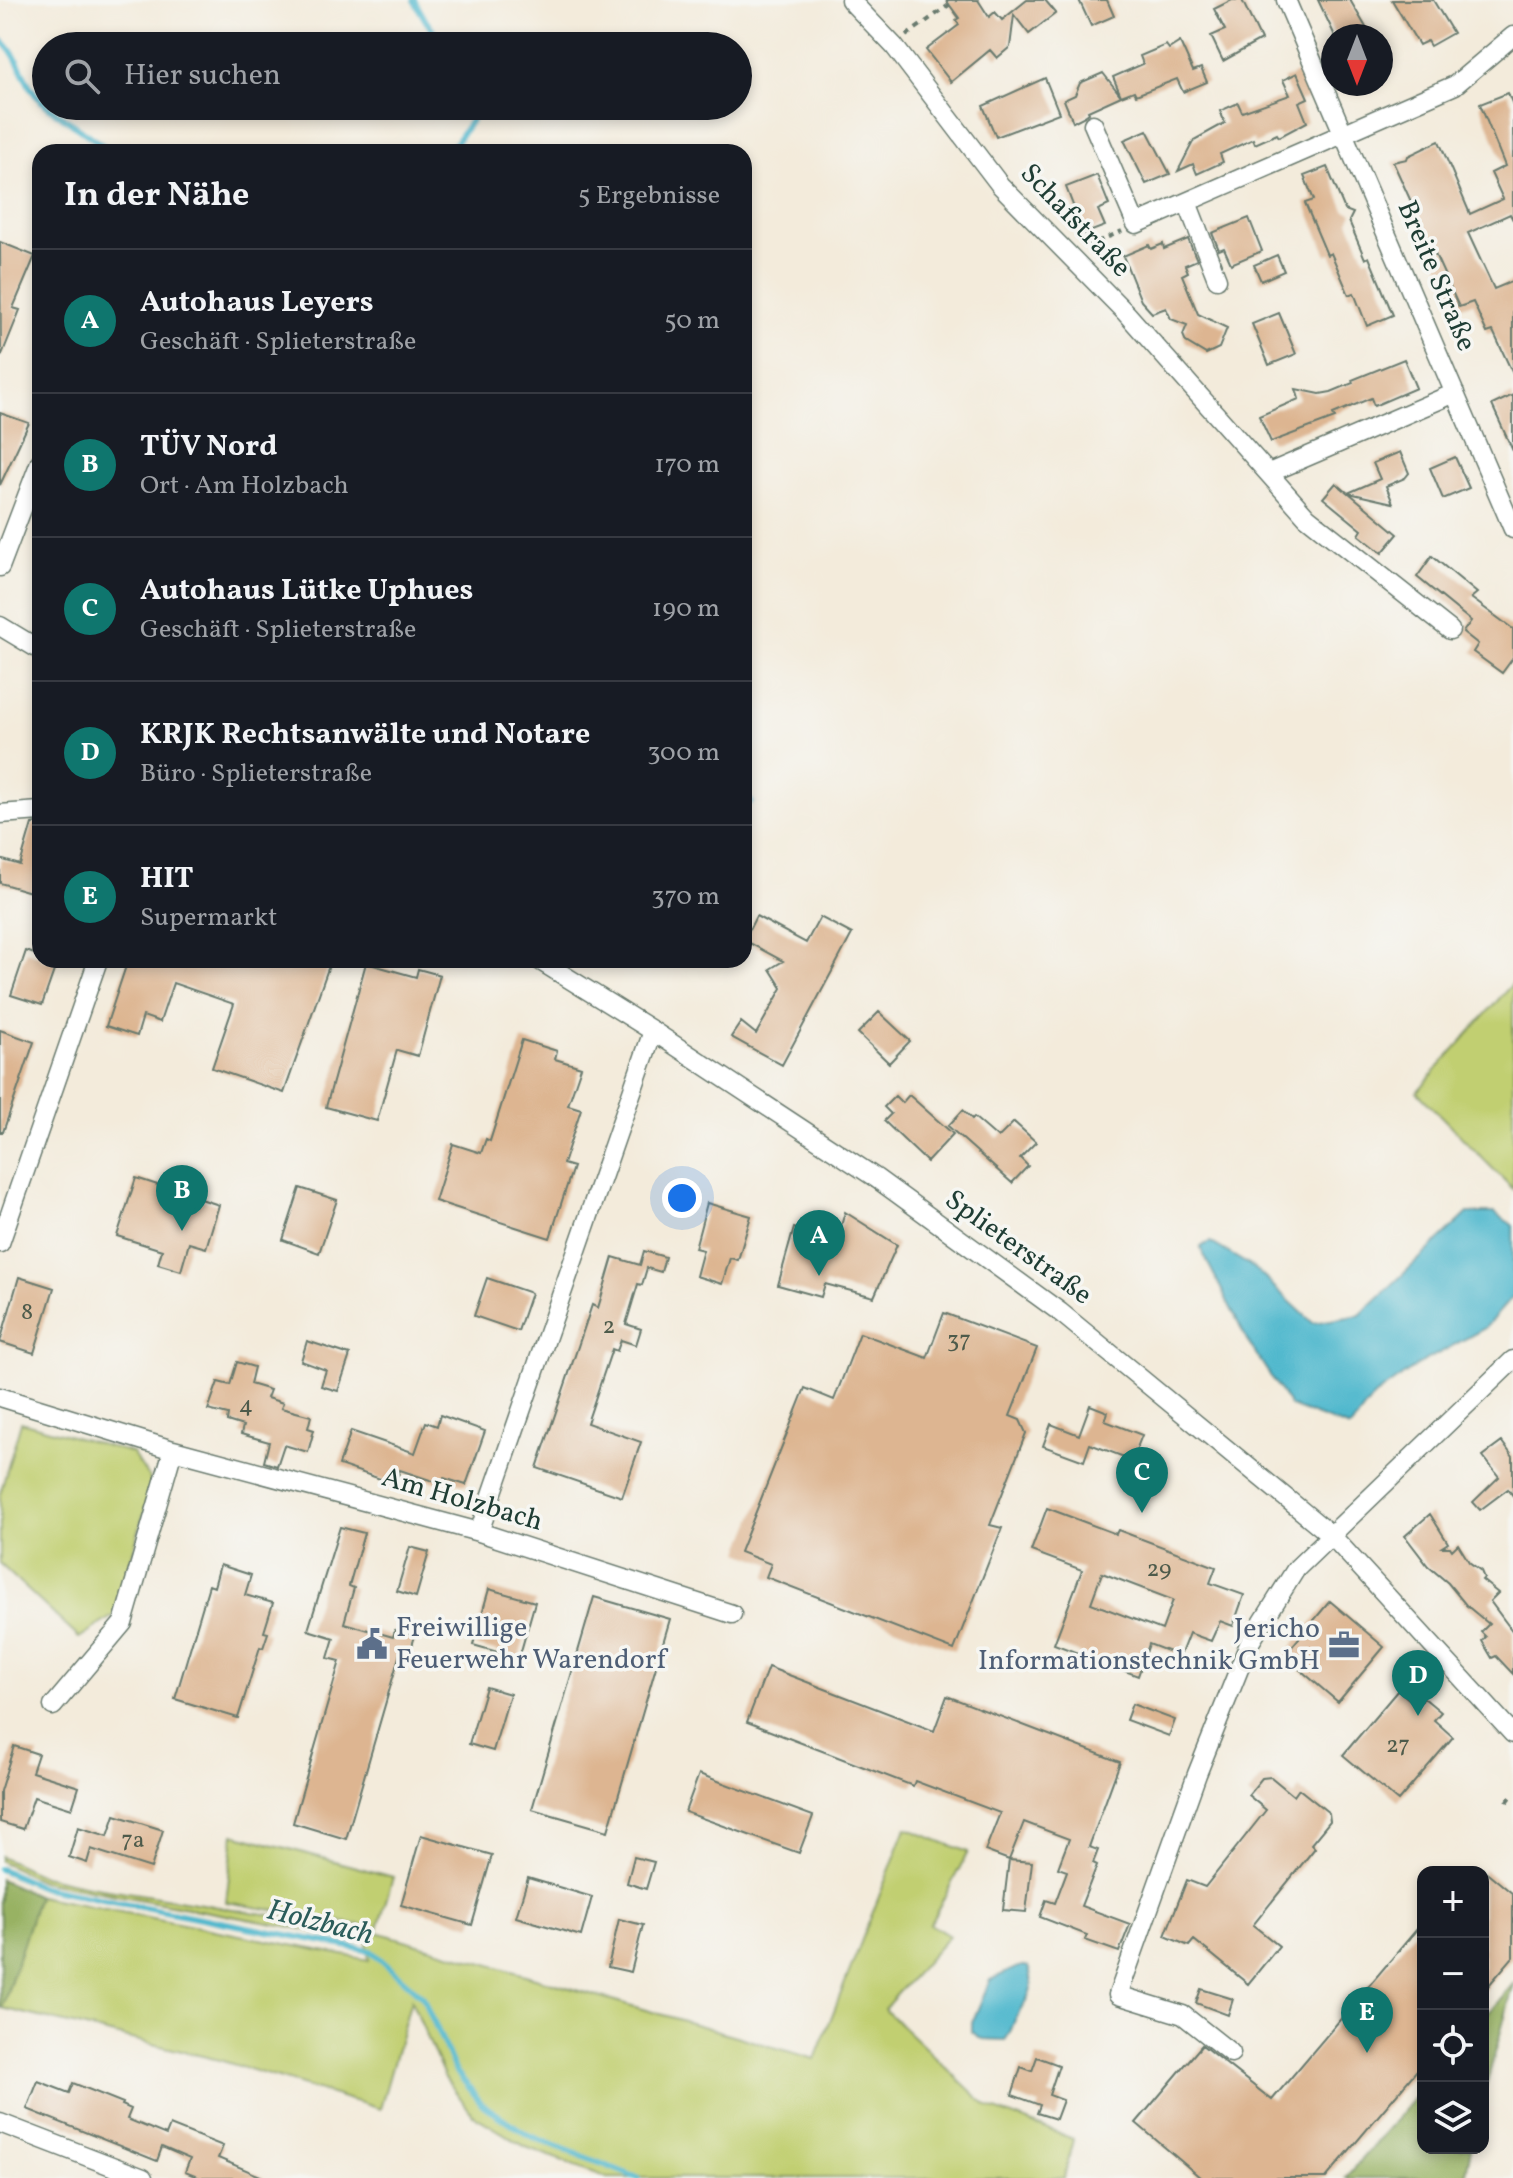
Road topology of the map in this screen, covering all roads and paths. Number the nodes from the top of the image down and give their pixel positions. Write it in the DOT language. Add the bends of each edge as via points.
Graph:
graph roads {
  1 [pos="850,0"];
  2 [pos="956,0"];
  3 [pos="1286,0"];
  4 [pos="1513,36"];
  5 [pos="894,46"];
  6 [pos="1093,124"];
  7 [pos="1345,133"];
  8 [pos="1187,202"];
  9 [pos="1136,224"];
  10 [pos="1072,258"];
  11 [pos="1217,279"];
  12 [pos="1455,393"];
  13 [pos="1269,473"];
  14 [pos="32,483"];
  15 [pos="1513,529"];
  16 [pos="0,567"];
  17 [pos="0,626"];
  18 [pos="1450,630"];
  19 [pos="32,645"];
  20 [pos="32,812"];
  21 [pos="0,814"];
  22 [pos="95,968"];
  23 [pos="552,968"];
  24 [pos="653,1031"];
  25 [pos="0,1243"];
  26 [pos="1513,1360"];
  27 [pos="0,1397"];
  28 [pos="173,1450"];
  29 [pos="479,1532"];
  30 [pos="1331,1535"];
  31 [pos="732,1614"];
  32 [pos="53,1706"];
  33 [pos="1513,1734"];
  34 [pos="1513,1794"];
  35 [pos="1507,1802"];
  36 [pos="1231,2053"];
  37 [pos="0,2123"];
  38 [pos="143,2178"];
  1 -- 5 [label="street, Schafstraße"];
  2 -- 5 [label="path"];
  3 -- 7 [label="street, Breite Straße"];
  4 -- 7 [label="street" via="1455,85"];
  5 -- 10 [label="street, Schafstraße" via="1000,185"];
  6 -- 9 [label="street"];
  7 -- 8 [label="street"];
  7 -- 12 [label="street, Breite Straße"];
  8 -- 9 [label="street"];
  8 -- 11 [label="street"];
  9 -- 10 [label="path"];
  10 -- 13 [label="street, Schafstraße"];
  12 -- 13 [label="street"];
  12 -- 15 [label="street, Breite Straße"];
  13 -- 18 [label="street, Schafstraße" via="1307,517"];
  14 -- 16 [label="street"];
  17 -- 19 [label="street"];
  20 -- 21 [label="street"];
  22 -- 25 [label="street"];
  23 -- 24 [label="street, Splieterstraße"];
  24 -- 29 [label="street"];
  24 -- 30 [label="street, Splieterstraße" via="876,1178 1060,1312"];
  26 -- 30 [label="street"];
  27 -- 28 [label="street, Am Holzbach"];
  28 -- 29 [label="street, Am Holzbach"];
  28 -- 32 [label="street" via="123,1623"];
  29 -- 31 [label="street, Am Holzbach"];
  30 -- 33 [label="street, Splieterstraße"];
  30 -- 36 [label="street" via="1296,1569 1249,1644 1118,1995 1183,2015"];
  34 -- 35 [label="path"];
  37 -- 38 [label="street"];
}
